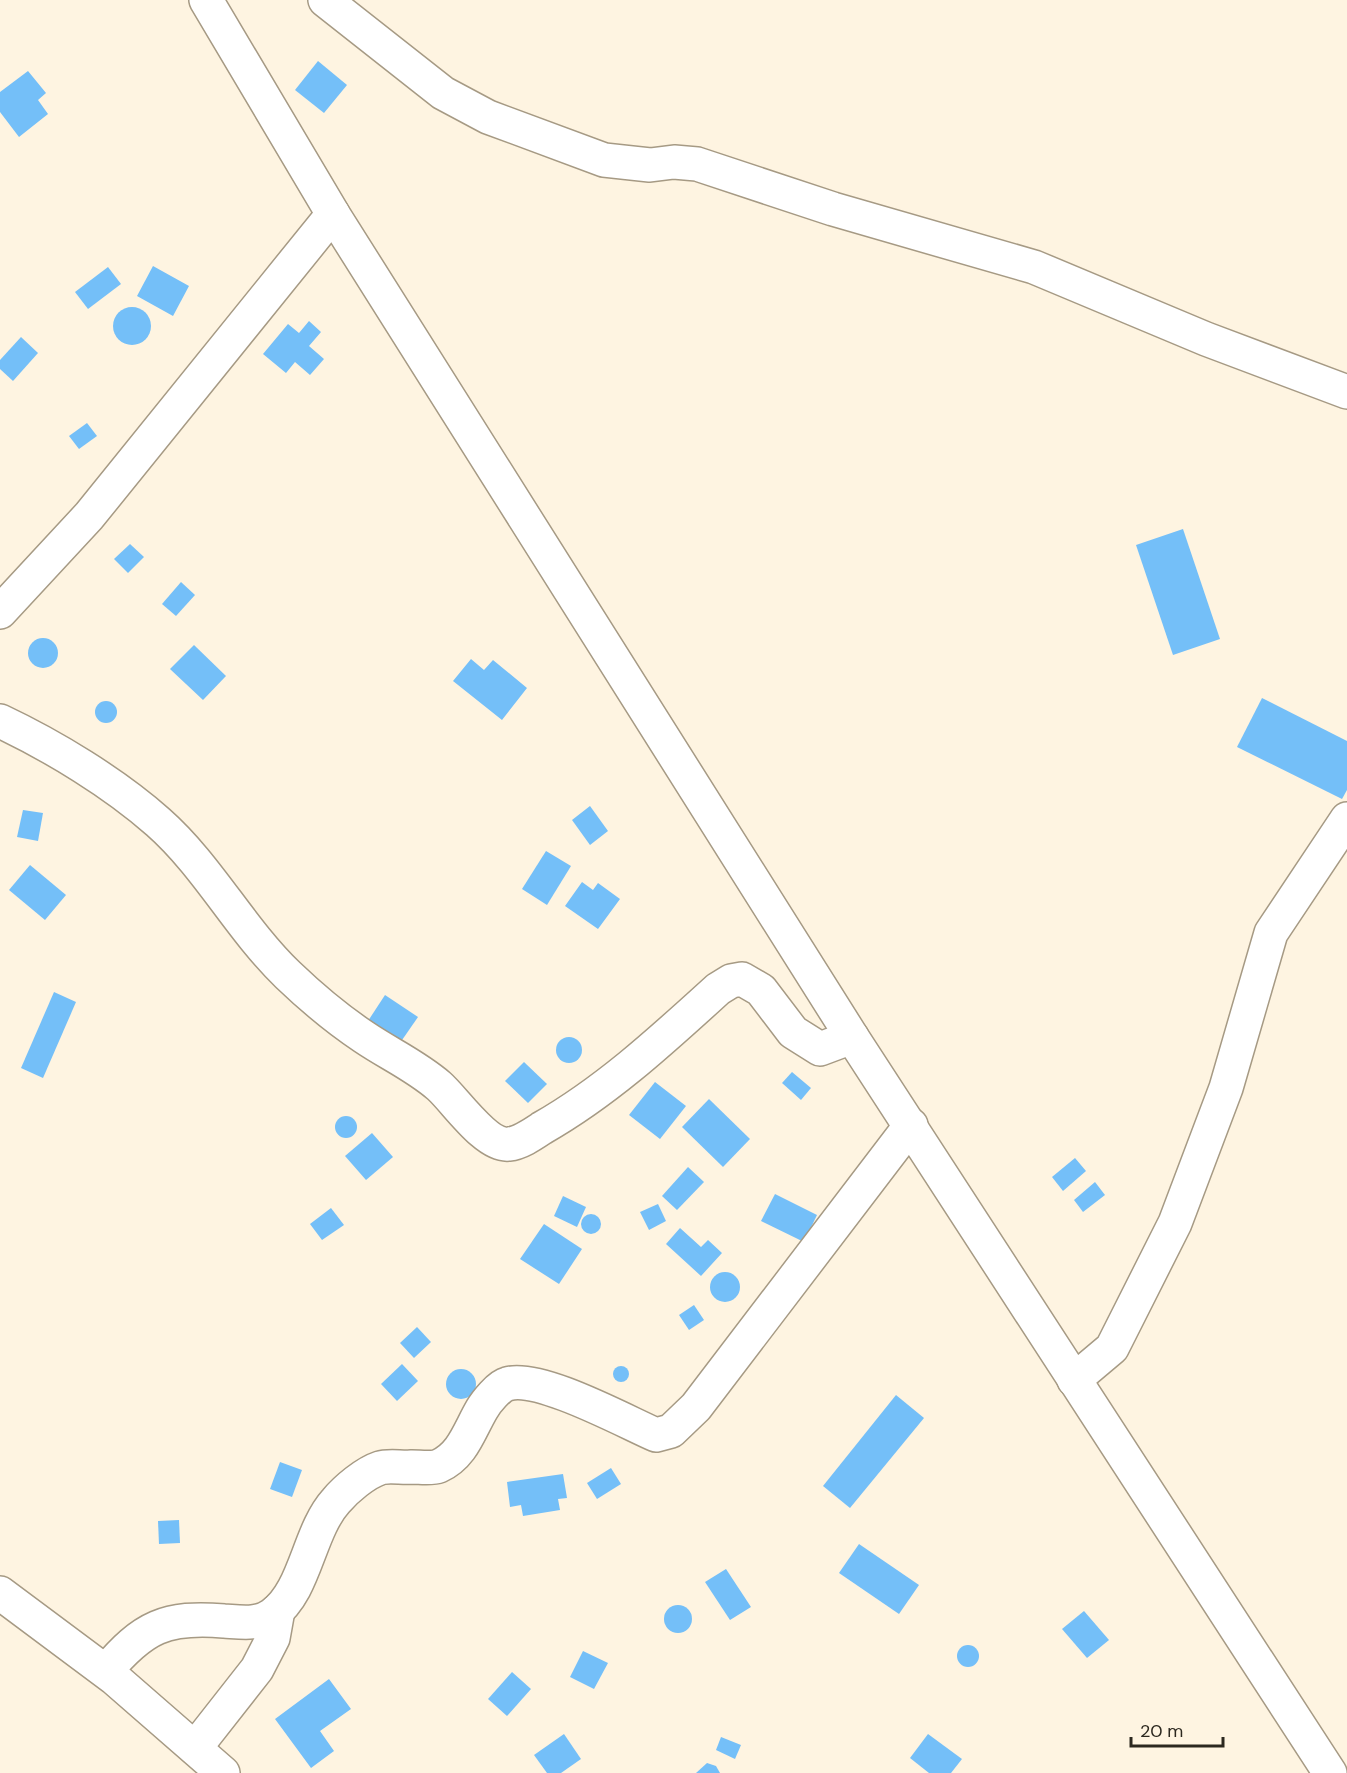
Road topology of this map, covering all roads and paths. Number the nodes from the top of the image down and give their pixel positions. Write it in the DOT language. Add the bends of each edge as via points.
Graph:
graph roads {
  1 [pos="206,0"];
  2 [pos="325,0"];
  3 [pos="333,214"];
  4 [pos="1347,392"];
  5 [pos="0,612"];
  6 [pos="0,721"];
  7 [pos="1347,819"];
  8 [pos="852,1037"];
  9 [pos="910,1125"];
  10 [pos="1074,1380"];
  11 [pos="0,1593"];
  12 [pos="278,1610"];
  13 [pos="106,1671"];
  14 [pos="195,1748"];
  15 [pos="223,1773"];
  16 [pos="1330,1773"];
  1 -- 3 [label="street"];
  2 -- 4 [label="street" via="443,93 488,117 604,160 650,165 697,164 833,209 1034,267 1206,339"];
  3 -- 5 [label="street" via="89,516"];
  3 -- 8 [label="street"];
  6 -- 8 [label="street" via="99,778 158,822 287,974 333,1015 441,1087 495,1142 509,1144 566,1115 731,981 742,979 761,990 794,1032 820,1049"];
  7 -- 10 [label="street" via="1271,933 1226,1088 1175,1223 1112,1348"];
  8 -- 9 [label="street"];
  9 -- 10 [label="street"];
  9 -- 12 [label="street" via="696,1407 671,1431 656,1435 546,1387 523,1382 505,1384 483,1407 463,1447 451,1459 436,1467 380,1468 336,1501 320,1524 294,1586"];
  10 -- 16 [label="street"];
  11 -- 13 [label="street"];
  12 -- 13 [label="street" via="249,1623 168,1622 141,1635"];
  12 -- 14 [label="street" via="273,1638 257,1669"];
  13 -- 14 [label="street"];
  14 -- 15 [label="street"];
}
